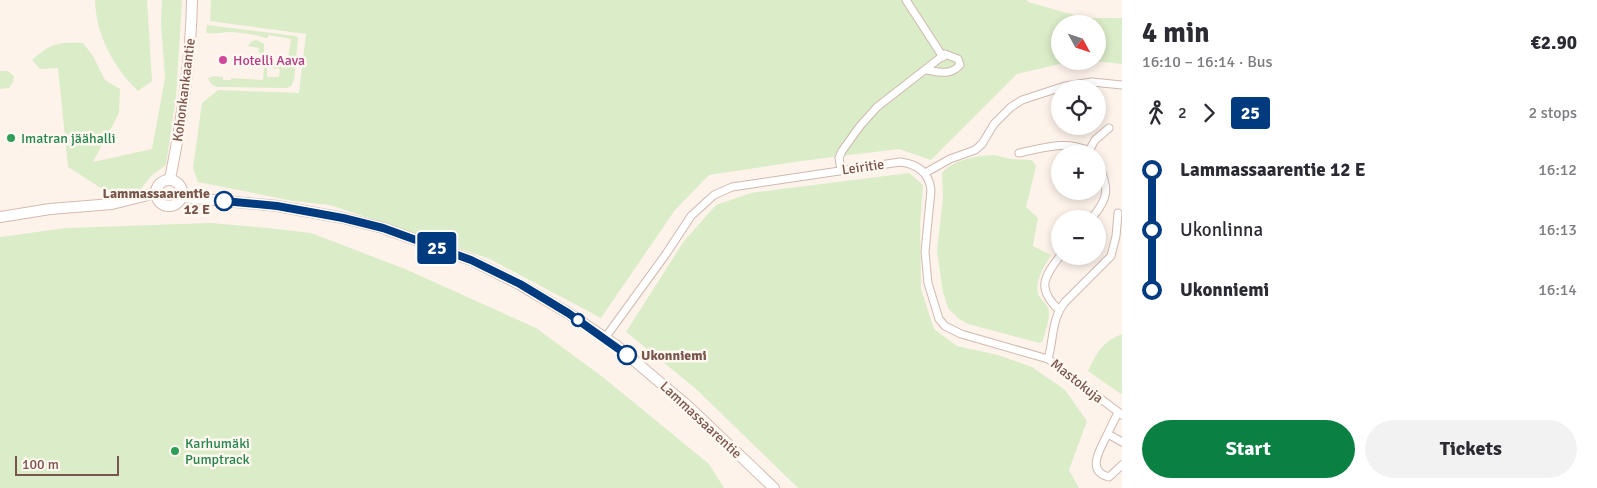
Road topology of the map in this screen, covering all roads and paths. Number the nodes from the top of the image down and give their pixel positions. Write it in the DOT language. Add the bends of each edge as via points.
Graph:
graph roads {
  1 [pos="192,0"];
  2 [pos="906,0"];
  3 [pos="944,56"];
  4 [pos="926,70"];
  5 [pos="1122,85"];
  6 [pos="1109,128"];
  7 [pos="1093,145"];
  8 [pos="1051,148"];
  9 [pos="1019,153"];
  10 [pos="841,170"];
  11 [pos="926,174"];
  12 [pos="170,179"];
  13 [pos="156,193"];
  14 [pos="182,197"];
  15 [pos="1118,213"];
  16 [pos="0,217"];
  17 [pos="1054,265"];
  18 [pos="1059,310"];
  19 [pos="605,338"];
  20 [pos="1048,359"];
  21 [pos="1120,414"];
  22 [pos="1108,434"];
  23 [pos="1122,442"];
  24 [pos="1122,465"];
  25 [pos="774,488"];
  1 -- 12 [label="street, Kohonkankaantie" via="188,68"];
  2 -- 3 [label="street"];
  3 -- 4 [label="street"];
  3 -- 4 [label="street" via="958,59 960,65 945,74"];
  4 -- 10 [label="street" via="877,107 860,126 839,158"];
  5 -- 11 [label="street" via="1092,82 1065,86 1022,100 994,124 975,150 950,158"];
  6 -- 7 [label="street"];
  8 -- 9 [label="street"];
  10 -- 11 [label="street, Leiritie" via="900,162 915,165"];
  10 -- 19 [label="street, Leiritie" via="732,187 714,195 691,216"];
  11 -- 20 [label="street" via="931,190 926,264 939,319 961,334"];
  12 -- 13 [label="street" via="160,183"];
  12 -- 14 [label="street" via="182,188"];
  13 -- 14 [label="street" via="164,205 175,205"];
  13 -- 16 [label="street" via="119,203"];
  14 -- 19 [label="street, Lammassaarentie" via="277,206 383,228 471,260 520,284"];
  15 -- 18 [label="street, Mastokuja" via="1111,256"];
  17 -- 18 [label="street" via="1043,284 1048,297"];
  18 -- 20 [label="street, Mastokuja"];
  19 -- 25 [label="street, Lammassaarentie" via="688,407"];
  20 -- 21 [label="street, Mastokuja"];
  21 -- 22 [label="street"];
  22 -- 23 [label="street"];
  22 -- 24 [label="street" via="1098,452 1096,462 1099,471 1109,477"];
}
